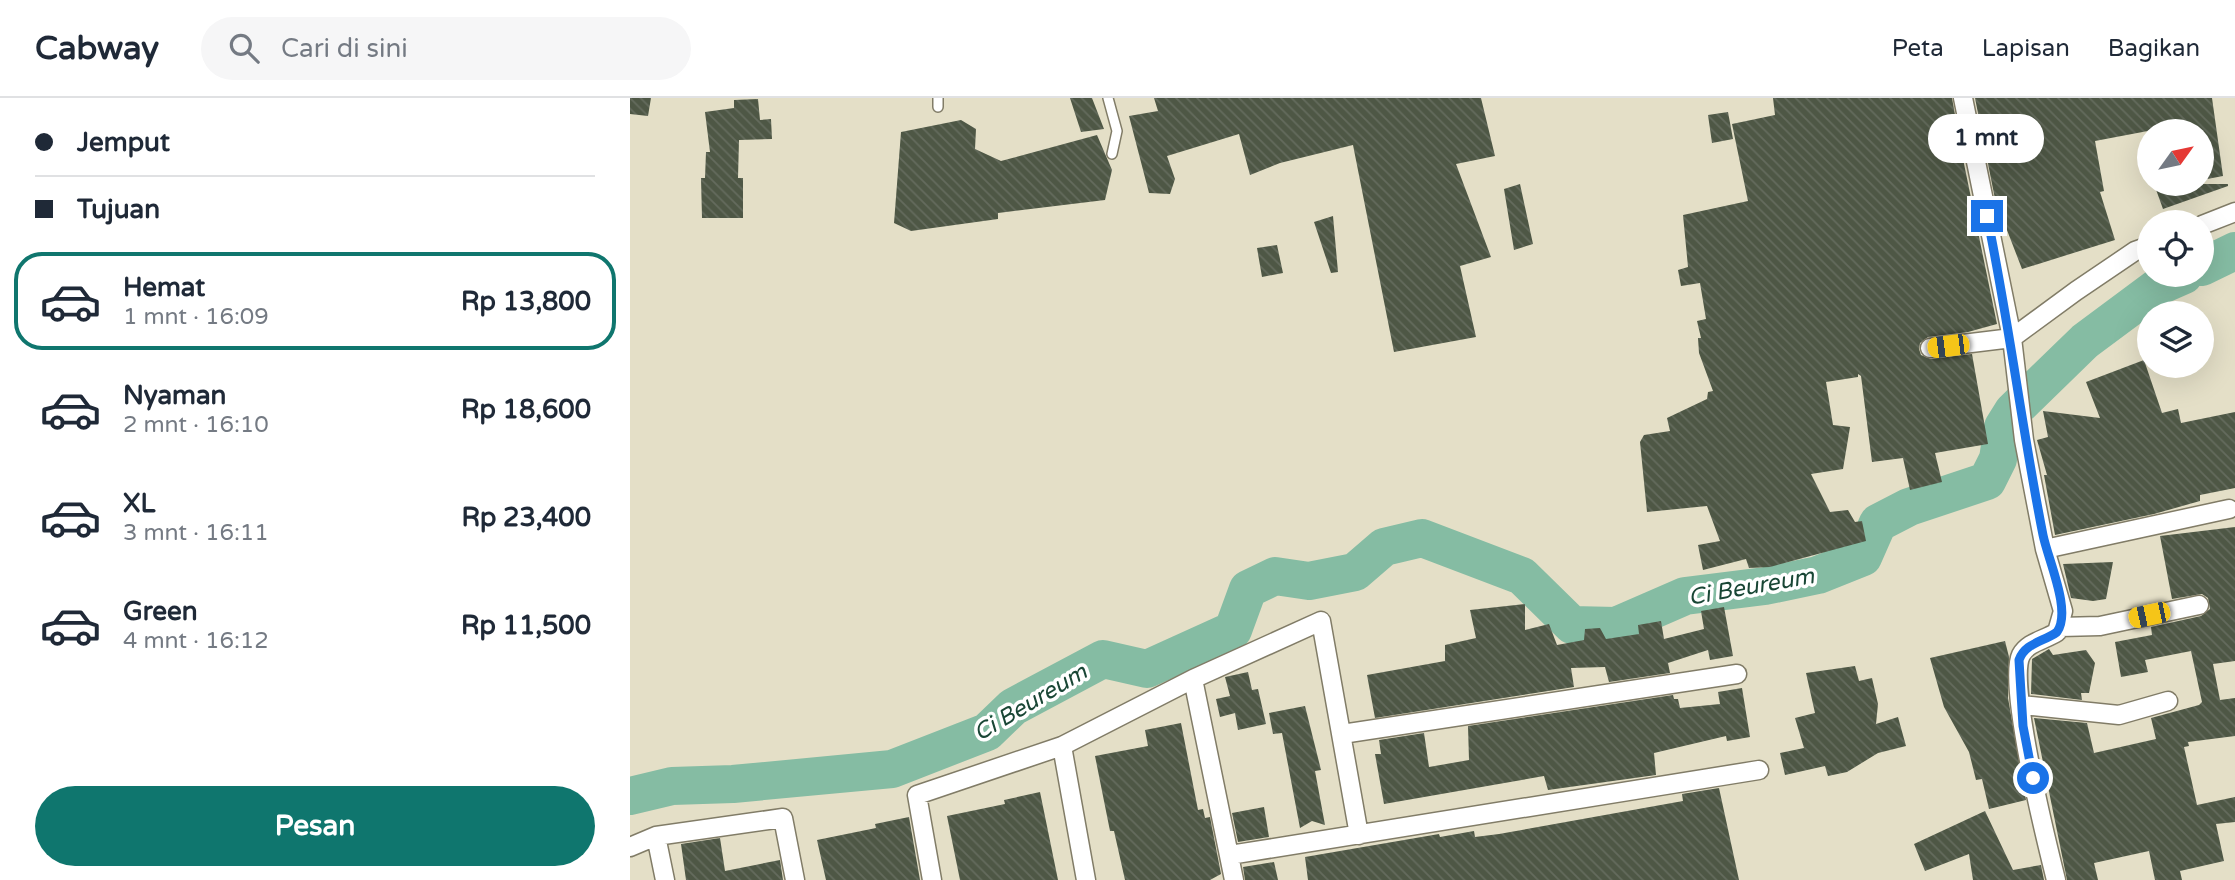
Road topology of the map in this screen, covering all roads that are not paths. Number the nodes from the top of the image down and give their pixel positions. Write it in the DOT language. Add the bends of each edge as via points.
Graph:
graph roads {
  1 [pos="1108,98"];
  2 [pos="1963,98"];
  3 [pos="1112,154"];
  4 [pos="2235,212"];
  5 [pos="2214,220"];
  6 [pos="2137,250"];
  7 [pos="2012,338"];
  8 [pos="1930,348"];
  9 [pos="2230,509"];
  10 [pos="2045,549"];
  11 [pos="2199,605"];
  12 [pos="2060,627"];
  13 [pos="1737,674"];
  14 [pos="1193,679"];
  15 [pos="2168,701"];
  16 [pos="2022,705"];
  17 [pos="1342,734"];
  18 [pos="1062,746"];
  19 [pos="1759,770"];
  20 [pos="1359,835"];
  21 [pos="656,836"];
  22 [pos="630,847"];
  23 [pos="1230,855"];
  24 [pos="665,880"];
  25 [pos="794,880"];
  26 [pos="932,880"];
  27 [pos="1086,880"];
  28 [pos="1234,880"];
  29 [pos="2056,880"];
  1 -- 3 [label="lane" via="1117,131"];
  2 -- 7 [label="street"];
  4 -- 5 [label="street"];
  6 -- 7 [label="street"];
  7 -- 8 [label="street"];
  7 -- 10 [label="street" via="2024,440"];
  9 -- 10 [label="street"];
  10 -- 12 [label="street" via="2063,611"];
  11 -- 12 [label="street" via="2100,626"];
  12 -- 16 [label="street" via="2021,654"];
  13 -- 17 [label="street"];
  14 -- 17 [label="street" via="1321,621"];
  14 -- 18 [label="street"];
  14 -- 23 [label="street"];
  15 -- 16 [label="street" via="2119,715"];
  16 -- 29 [label="street"];
  17 -- 20 [label="street"];
  18 -- 26 [label="street" via="917,795"];
  18 -- 27 [label="street"];
  19 -- 20 [label="street"];
  20 -- 23 [label="street"];
  21 -- 22 [label="street"];
  21 -- 24 [label="street"];
  21 -- 25 [label="street" via="783,818"];
  23 -- 28 [label="street"];
}
